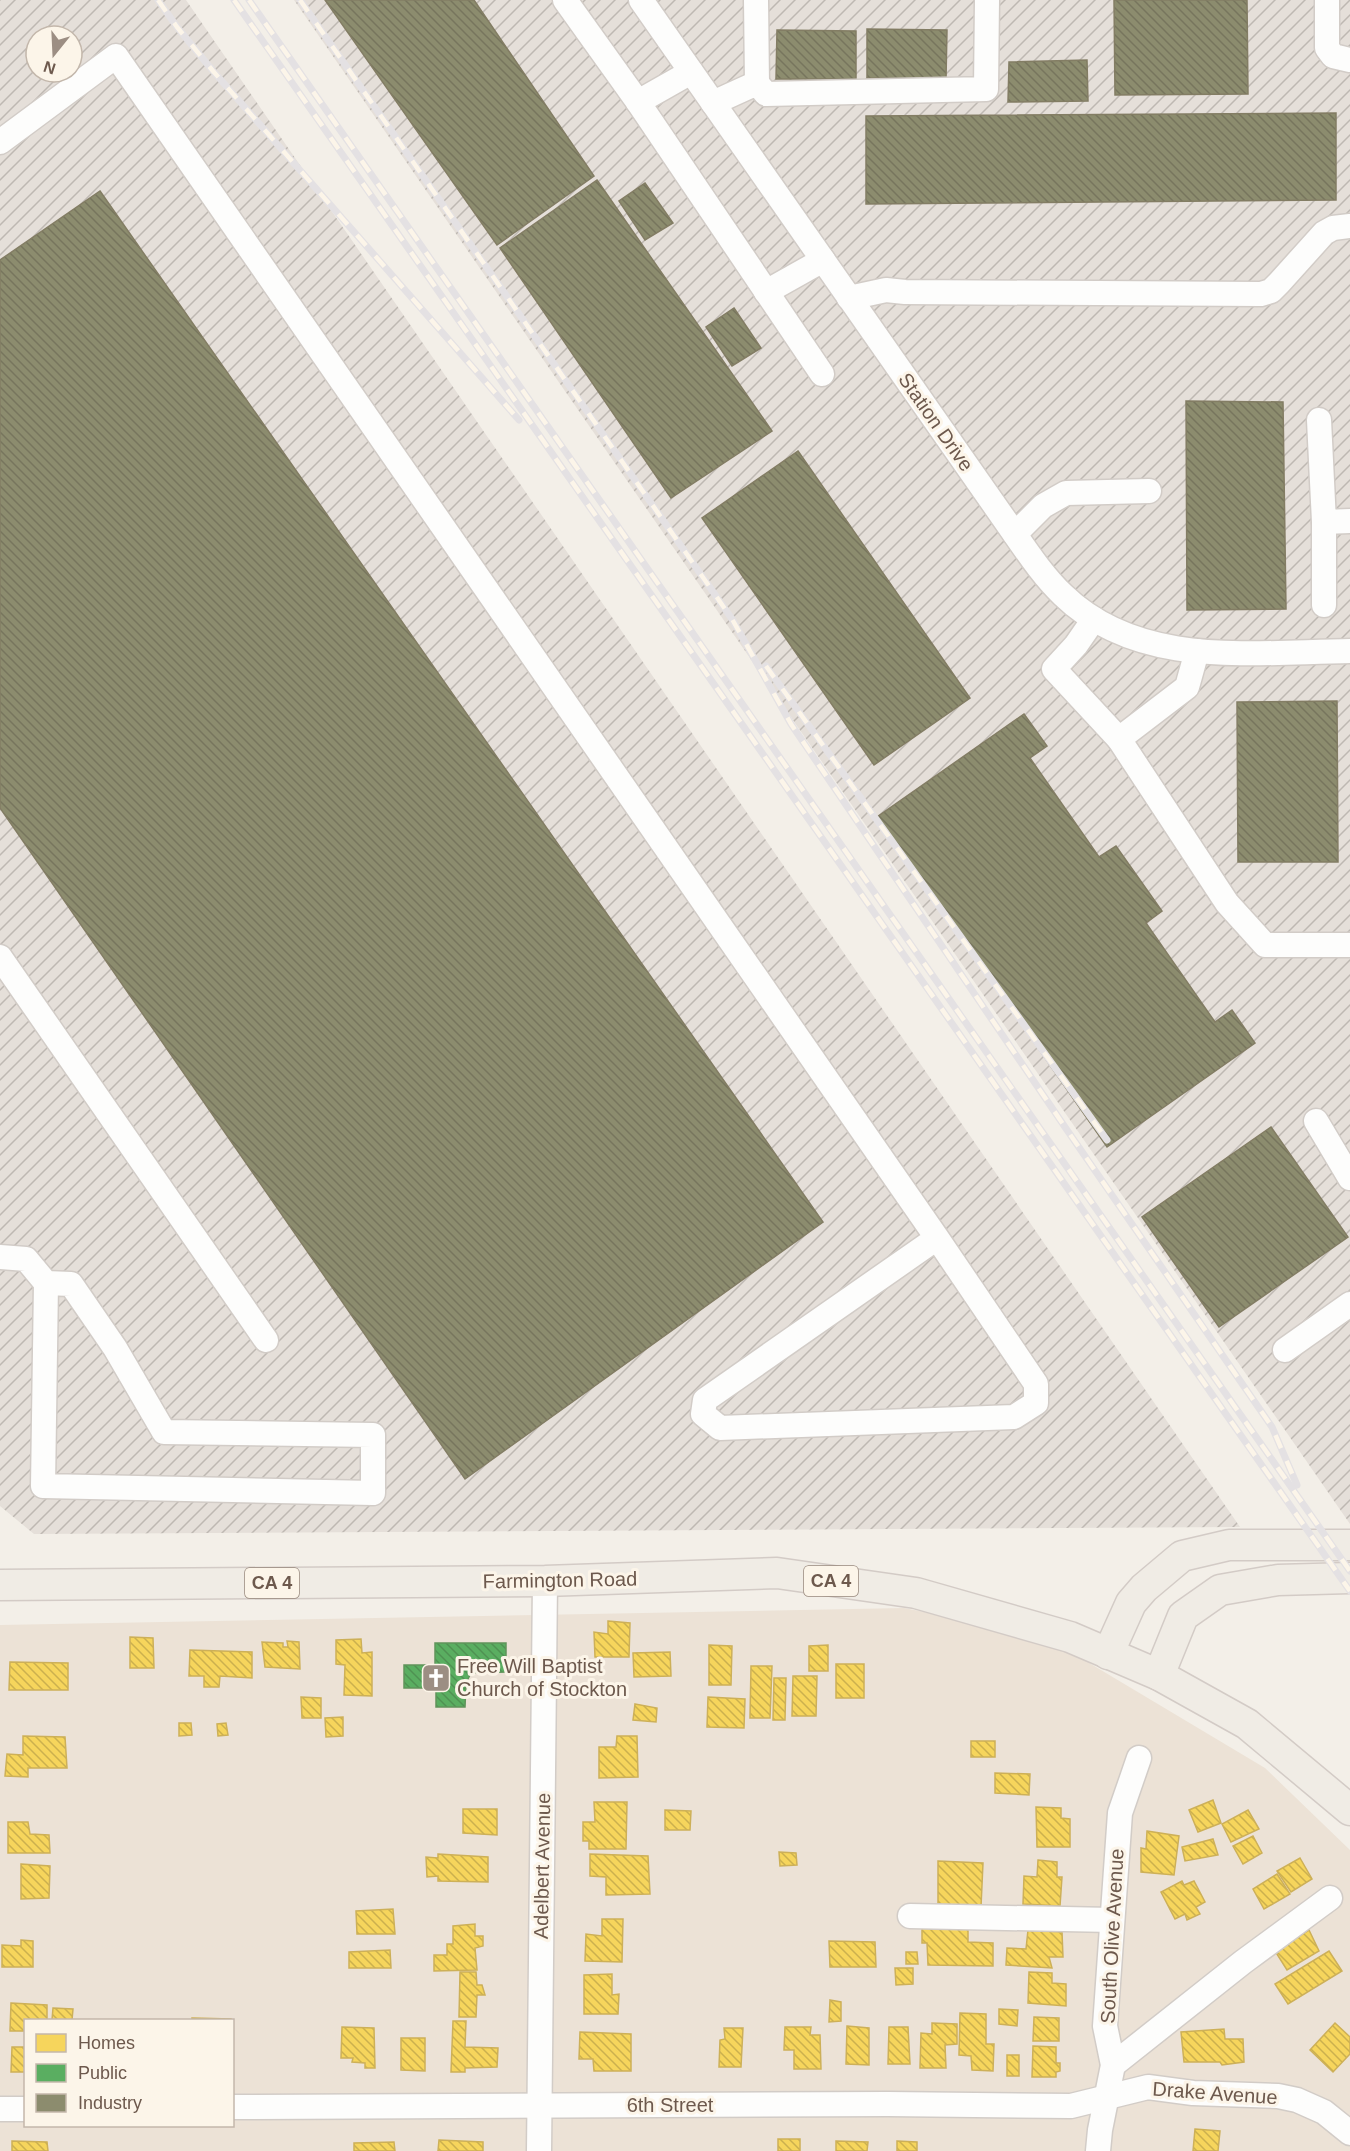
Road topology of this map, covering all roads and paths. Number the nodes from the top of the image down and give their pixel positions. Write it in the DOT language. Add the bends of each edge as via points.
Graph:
graph roads {
  1 [pos="565,0"];
  2 [pos="641,0"];
  3 [pos="756,0"];
  4 [pos="987,0"];
  5 [pos="1327,0"];
  6 [pos="1350,60"];
  7 [pos="691,72"];
  8 [pos="757,83"];
  9 [pos="638,102"];
  10 [pos="713,103"];
  11 [pos="0,142"];
  12 [pos="1350,226"];
  13 [pos="823,260"];
  14 [pos="766,292"];
  15 [pos="849,298"];
  16 [pos="822,374"];
  17 [pos="1320,420"];
  18 [pos="1149,491"];
  19 [pos="1350,521"];
  20 [pos="1324,522"];
  21 [pos="1015,534"];
  22 [pos="1324,605"];
  23 [pos="1094,619"];
  24 [pos="1197,651"];
  25 [pos="1350,651"];
  26 [pos="1119,739"];
  27 [pos="1350,945"];
  28 [pos="0,957"];
  29 [pos="1316,1121"];
  30 [pos="1350,1178"];
  31 [pos="937,1238"];
  32 [pos="0,1257"];
  33 [pos="46,1283"];
  34 [pos="1350,1304"];
  35 [pos="266,1340"];
  36 [pos="1285,1350"];
  37 [pos="1350,1545"];
  38 [pos="1350,1578"];
  39 [pos="545,1581"];
  40 [pos="0,1585"];
  41 [pos="1108,1654"];
  42 [pos="1159,1675"];
  43 [pos="1139,1758"];
  44 [pos="1350,1810"];
  45 [pos="1330,1898"];
  46 [pos="910,1916"];
  47 [pos="1112,1920"];
  48 [pos="1113,2065"];
  49 [pos="1107,2097"];
  50 [pos="540,2106"];
  51 [pos="234,2107"];
  52 [pos="0,2109"];
  53 [pos="24,2109"];
  54 [pos="1350,2133"];
  55 [pos="539,2151"];
  56 [pos="1098,2151"];
  1 -- 9 [label="street"];
  2 -- 7 [label="street, Station Drive"];
  3 -- 8 [label="street"];
  4 -- 8 [label="street" via="986,89 766,94"];
  5 -- 6 [label="street" via="1327,48 1333,56"];
  7 -- 9 [label="street"];
  7 -- 10 [label="street, Station Drive"];
  8 -- 10 [label="street"];
  9 -- 14 [label="street"];
  10 -- 13 [label="street, Station Drive"];
  11 -- 31 [label="street" via="116,56"];
  12 -- 15 [label="street" via="1324,233 1271,291 1261,294 886,290"];
  13 -- 14 [label="street"];
  13 -- 15 [label="street, Station Drive"];
  14 -- 16 [label="street"];
  15 -- 21 [label="street, Station Drive"];
  17 -- 20 [label="street"];
  18 -- 21 [label="street" via="1066,493 1043,506"];
  19 -- 20 [label="street"];
  20 -- 22 [label="street"];
  21 -- 23 [label="street, Station Drive" via="1047,579"];
  23 -- 24 [label="street, Station Drive" via="1140,640"];
  23 -- 26 [label="street" via="1054,669"];
  24 -- 25 [label="street, Station Drive"];
  24 -- 26 [label="street" via="1188,687"];
  26 -- 27 [label="street" via="1227,903 1265,945"];
  28 -- 35 [label="street"];
  29 -- 30 [label="street"];
  31 -- 31 [label="street" via="1036,1384 1036,1403 1014,1418 720,1428 703,1414 705,1400"];
  32 -- 33 [label="street" via="26,1259"];
  33 -- 33 [label="street" via="43,1486 374,1493 373,1436 164,1432 115,1348 71,1284"];
  34 -- 36 [label="street"];
  37 -- 41 [label="main road" via="1229,1545 1182,1556 1131,1603"];
  38 -- 42 [label="main road" via="1278,1580 1220,1590 1183,1616"];
  39 -- 40 [label="main road, Farmington Road / CA 4"];
  39 -- 41 [label="main road, Farmington Road / CA 4" via="777,1573 916,1593 1070,1637"];
  39 -- 50 [label="street, Adelbert Avenue"];
  41 -- 42 [label="main road, Farmington Road / CA 4"];
  42 -- 44 [label="main road, CA 4" via="1247,1724"];
  43 -- 47 [label="street, South Olive Avenue" via="1120,1813"];
  45 -- 48 [label="street"];
  46 -- 47 [label="street"];
  47 -- 48 [label="street, South Olive Avenue" via="1105,2026"];
  48 -- 49 [label="street, South Olive Avenue"];
  49 -- 50 [label="street, 6th Street" via="1071,2106"];
  49 -- 54 [label="street, Drake Avenue" via="1149,2087 1278,2096 1324,2112"];
  49 -- 56 [label="street, South Olive Avenue"];
  50 -- 51 [label="street, 6th Street"];
  50 -- 55 [label="street, Adelbert Avenue"];
  52 -- 53 [label="street"];
}
